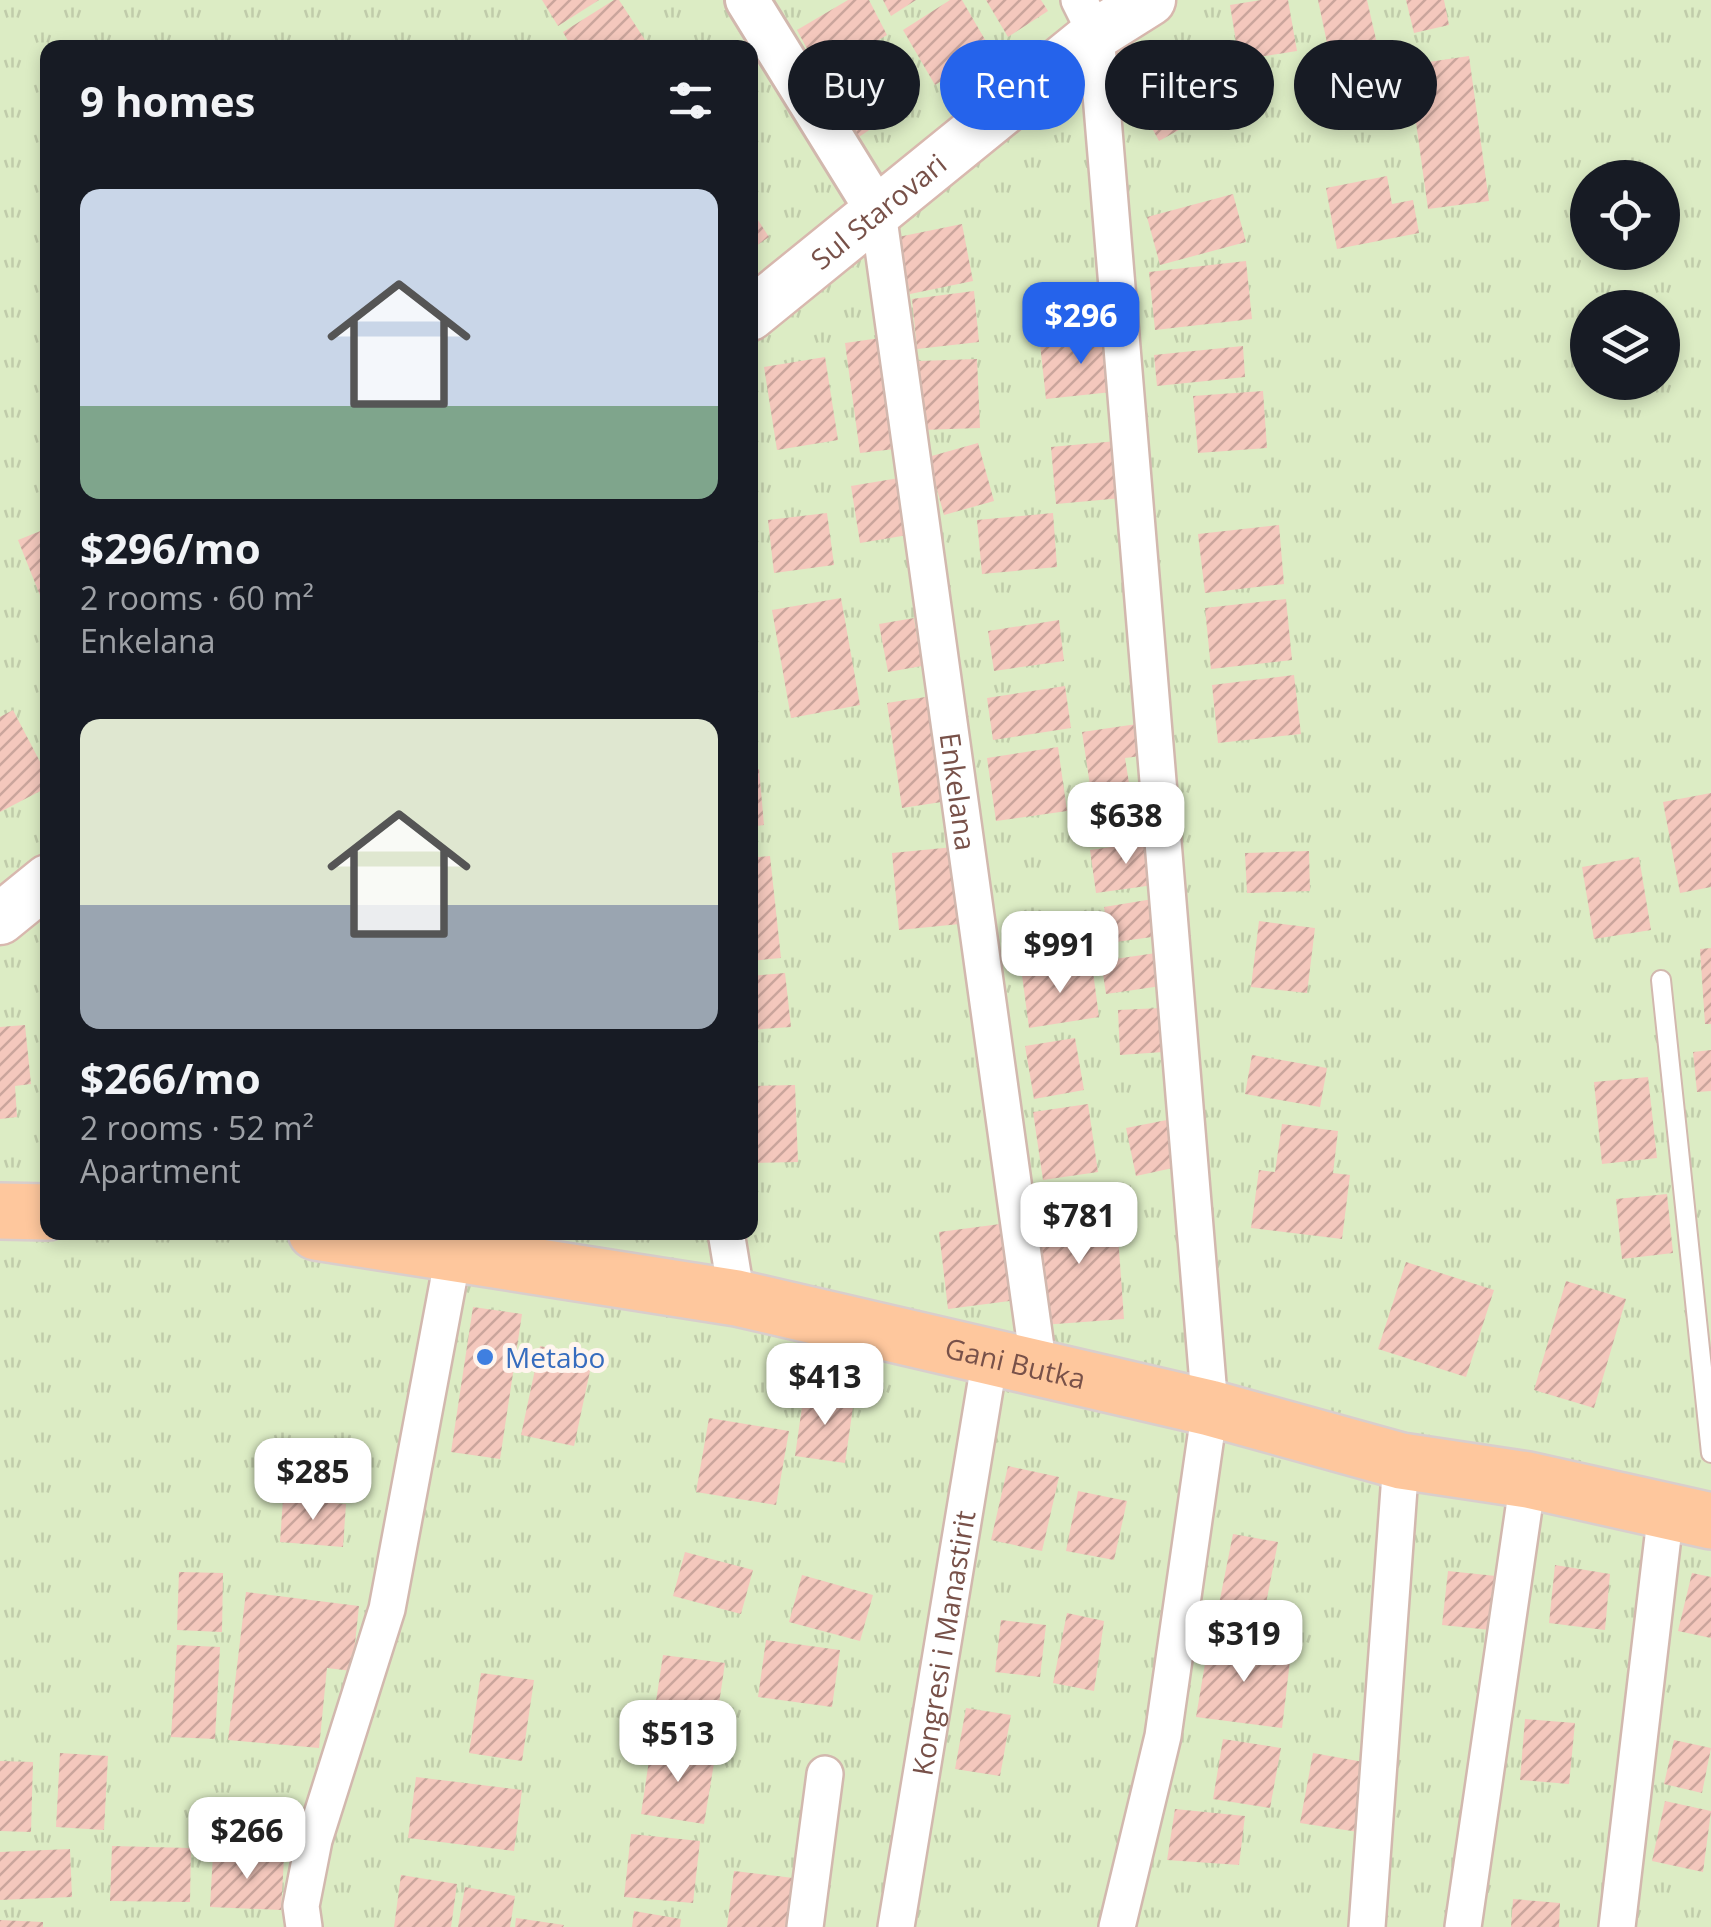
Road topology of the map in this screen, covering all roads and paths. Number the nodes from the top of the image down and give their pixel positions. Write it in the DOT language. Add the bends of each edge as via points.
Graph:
graph roads {
  1 [pos="748,0"];
  2 [pos="1150,0"];
  3 [pos="1087,17"];
  4 [pos="878,212"];
  5 [pos="758,309"];
  6 [pos="40,886"];
  7 [pos="0,919"];
  8 [pos="1661,980"];
  9 [pos="0,1211"];
  10 [pos="40,1212"];
  11 [pos="374,1240"];
  12 [pos="727,1240"];
  13 [pos="454,1251"];
  14 [pos="738,1298"];
  15 [pos="1014,1363"];
  16 [pos="1210,1408"];
  17 [pos="1711,1453"];
  18 [pos="1401,1461"];
  19 [pos="1528,1480"];
  20 [pos="1689,1516"];
  21 [pos="825,1774"];
  22 [pos="304,1927"];
  23 [pos="805,1927"];
  24 [pos="896,1927"];
  25 [pos="1116,1927"];
  26 [pos="1367,1927"];
  27 [pos="1463,1927"];
  28 [pos="1617,1927"];
  1 -- 4 [label="street"];
  2 -- 3 [label="main road, Sul Starovari"];
  3 -- 4 [label="main road, Sul Starovari"];
  3 -- 16 [label="street"];
  4 -- 5 [label="main road, Sul Starovari"];
  4 -- 15 [label="street, Enkelana"];
  6 -- 7 [label="main road"];
  8 -- 17 [label="lane"];
  9 -- 10 [label="main road"];
  11 -- 13 [label="main road, Gani Butka"];
  12 -- 14 [label="street"];
  13 -- 14 [label="main road, Gani Butka"];
  13 -- 22 [label="street" via="388,1609 314,1840 301,1906"];
  14 -- 15 [label="main road, Gani Butka"];
  15 -- 16 [label="main road, Gani Butka"];
  15 -- 24 [label="street, Kongresi i Manastirit"];
  16 -- 18 [label="main road, Gani Butka"];
  16 -- 25 [label="street" via="1163,1736"];
  18 -- 19 [label="main road, Gani Butka"];
  18 -- 26 [label="street"];
  19 -- 20 [label="main road, Gani Butka"];
  19 -- 27 [label="street"];
  20 -- 28 [label="street"];
  21 -- 23 [label="street"];
}
